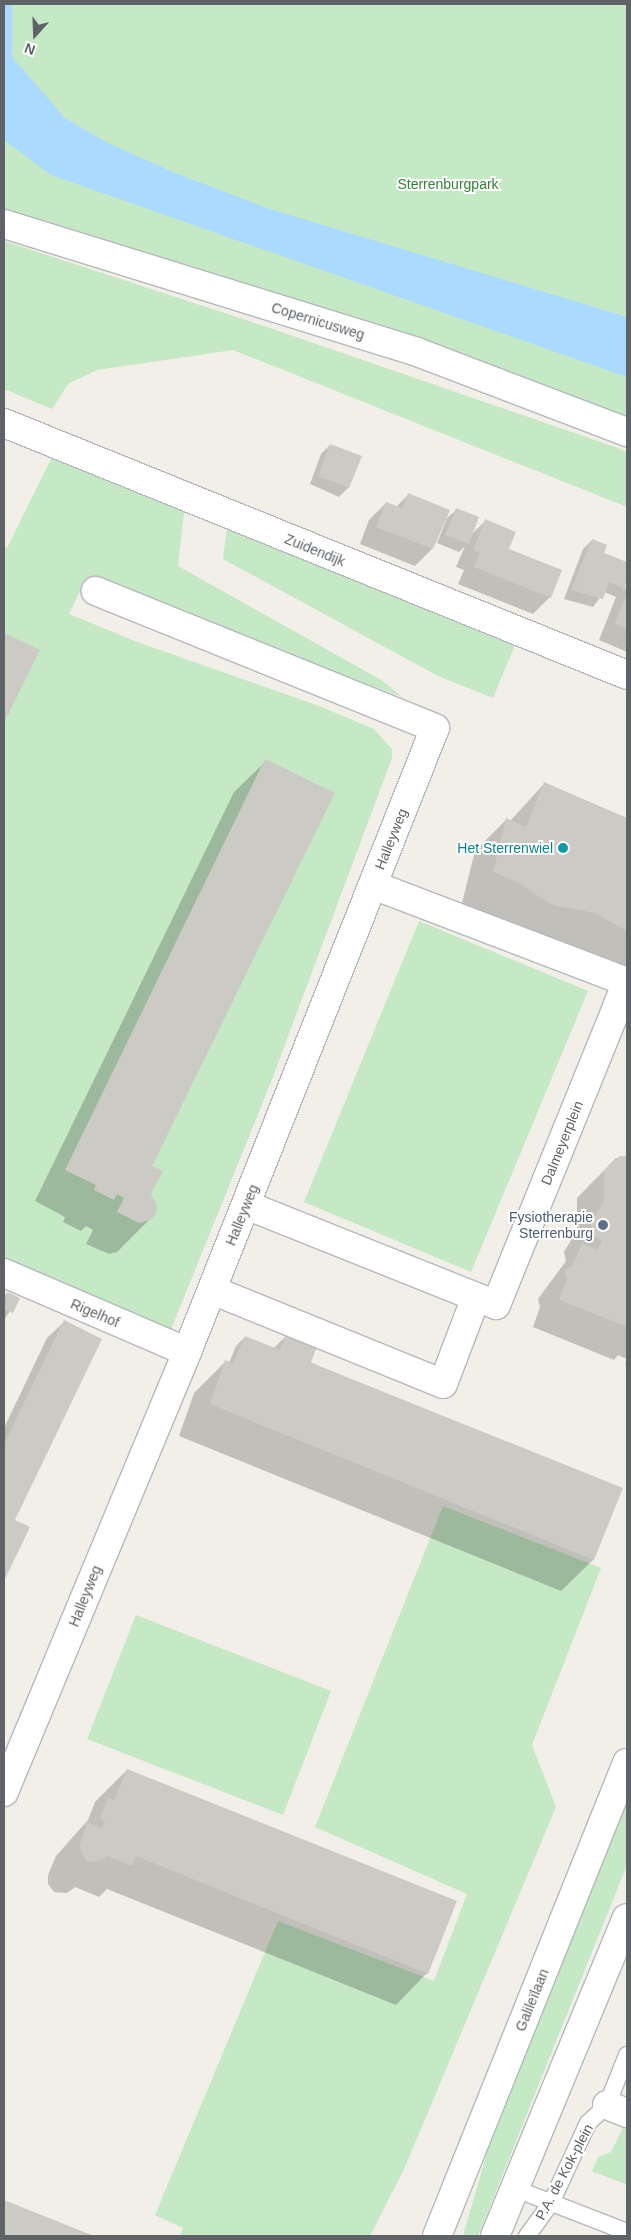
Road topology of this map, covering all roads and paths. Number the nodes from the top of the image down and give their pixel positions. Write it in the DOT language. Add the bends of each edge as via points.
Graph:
graph roads {
  1 [pos="4,224"];
  2 [pos="4,423"];
  3 [pos="627,432"];
  4 [pos="96,591"];
  5 [pos="627,675"];
  6 [pos="373,885"];
  7 [pos="246,1205"];
  8 [pos="4,1273"];
  9 [pos="212,1290"];
  10 [pos="476,1298"];
  11 [pos="187,1352"];
  12 [pos="627,1763"];
  13 [pos="4,1792"];
  14 [pos="627,1918"];
  15 [pos="627,2054"];
  16 [pos="617,2109"];
  17 [pos="516,2189"];
  18 [pos="550,2202"];
  19 [pos="627,2232"];
  20 [pos="437,2236"];
  21 [pos="495,2236"];
  22 [pos="527,2236"];
  1 -- 3 [label="street, Copernicusweg" via="417,352"];
  2 -- 5 [label="street, Zuidendijk"];
  4 -- 6 [label="street, Halleyweg" via="436,728"];
  6 -- 7 [label="street, Halleyweg"];
  6 -- 10 [label="street, Dalmeyerplein" via="626,982 496,1305"];
  7 -- 9 [label="street, Halleyweg"];
  7 -- 10 [label="street, Dalmeyerplein"];
  8 -- 11 [label="street, Rigelhof"];
  9 -- 10 [label="street" via="443,1384"];
  9 -- 11 [label="street, Halleyweg"];
  11 -- 13 [label="street, Halleyweg"];
  12 -- 20 [label="street, Galileïlaan"];
  14 -- 17 [label="street"];
  15 -- 16 [label="lane, P.A. de Kok-plein"];
  16 -- 18 [label="lane, P.A. de Kok-plein" via="588,2123"];
  17 -- 18 [label="lane"];
  17 -- 21 [label="street"];
  18 -- 19 [label="lane"];
  18 -- 22 [label="lane, P.A. de Kok-plein"];
}
